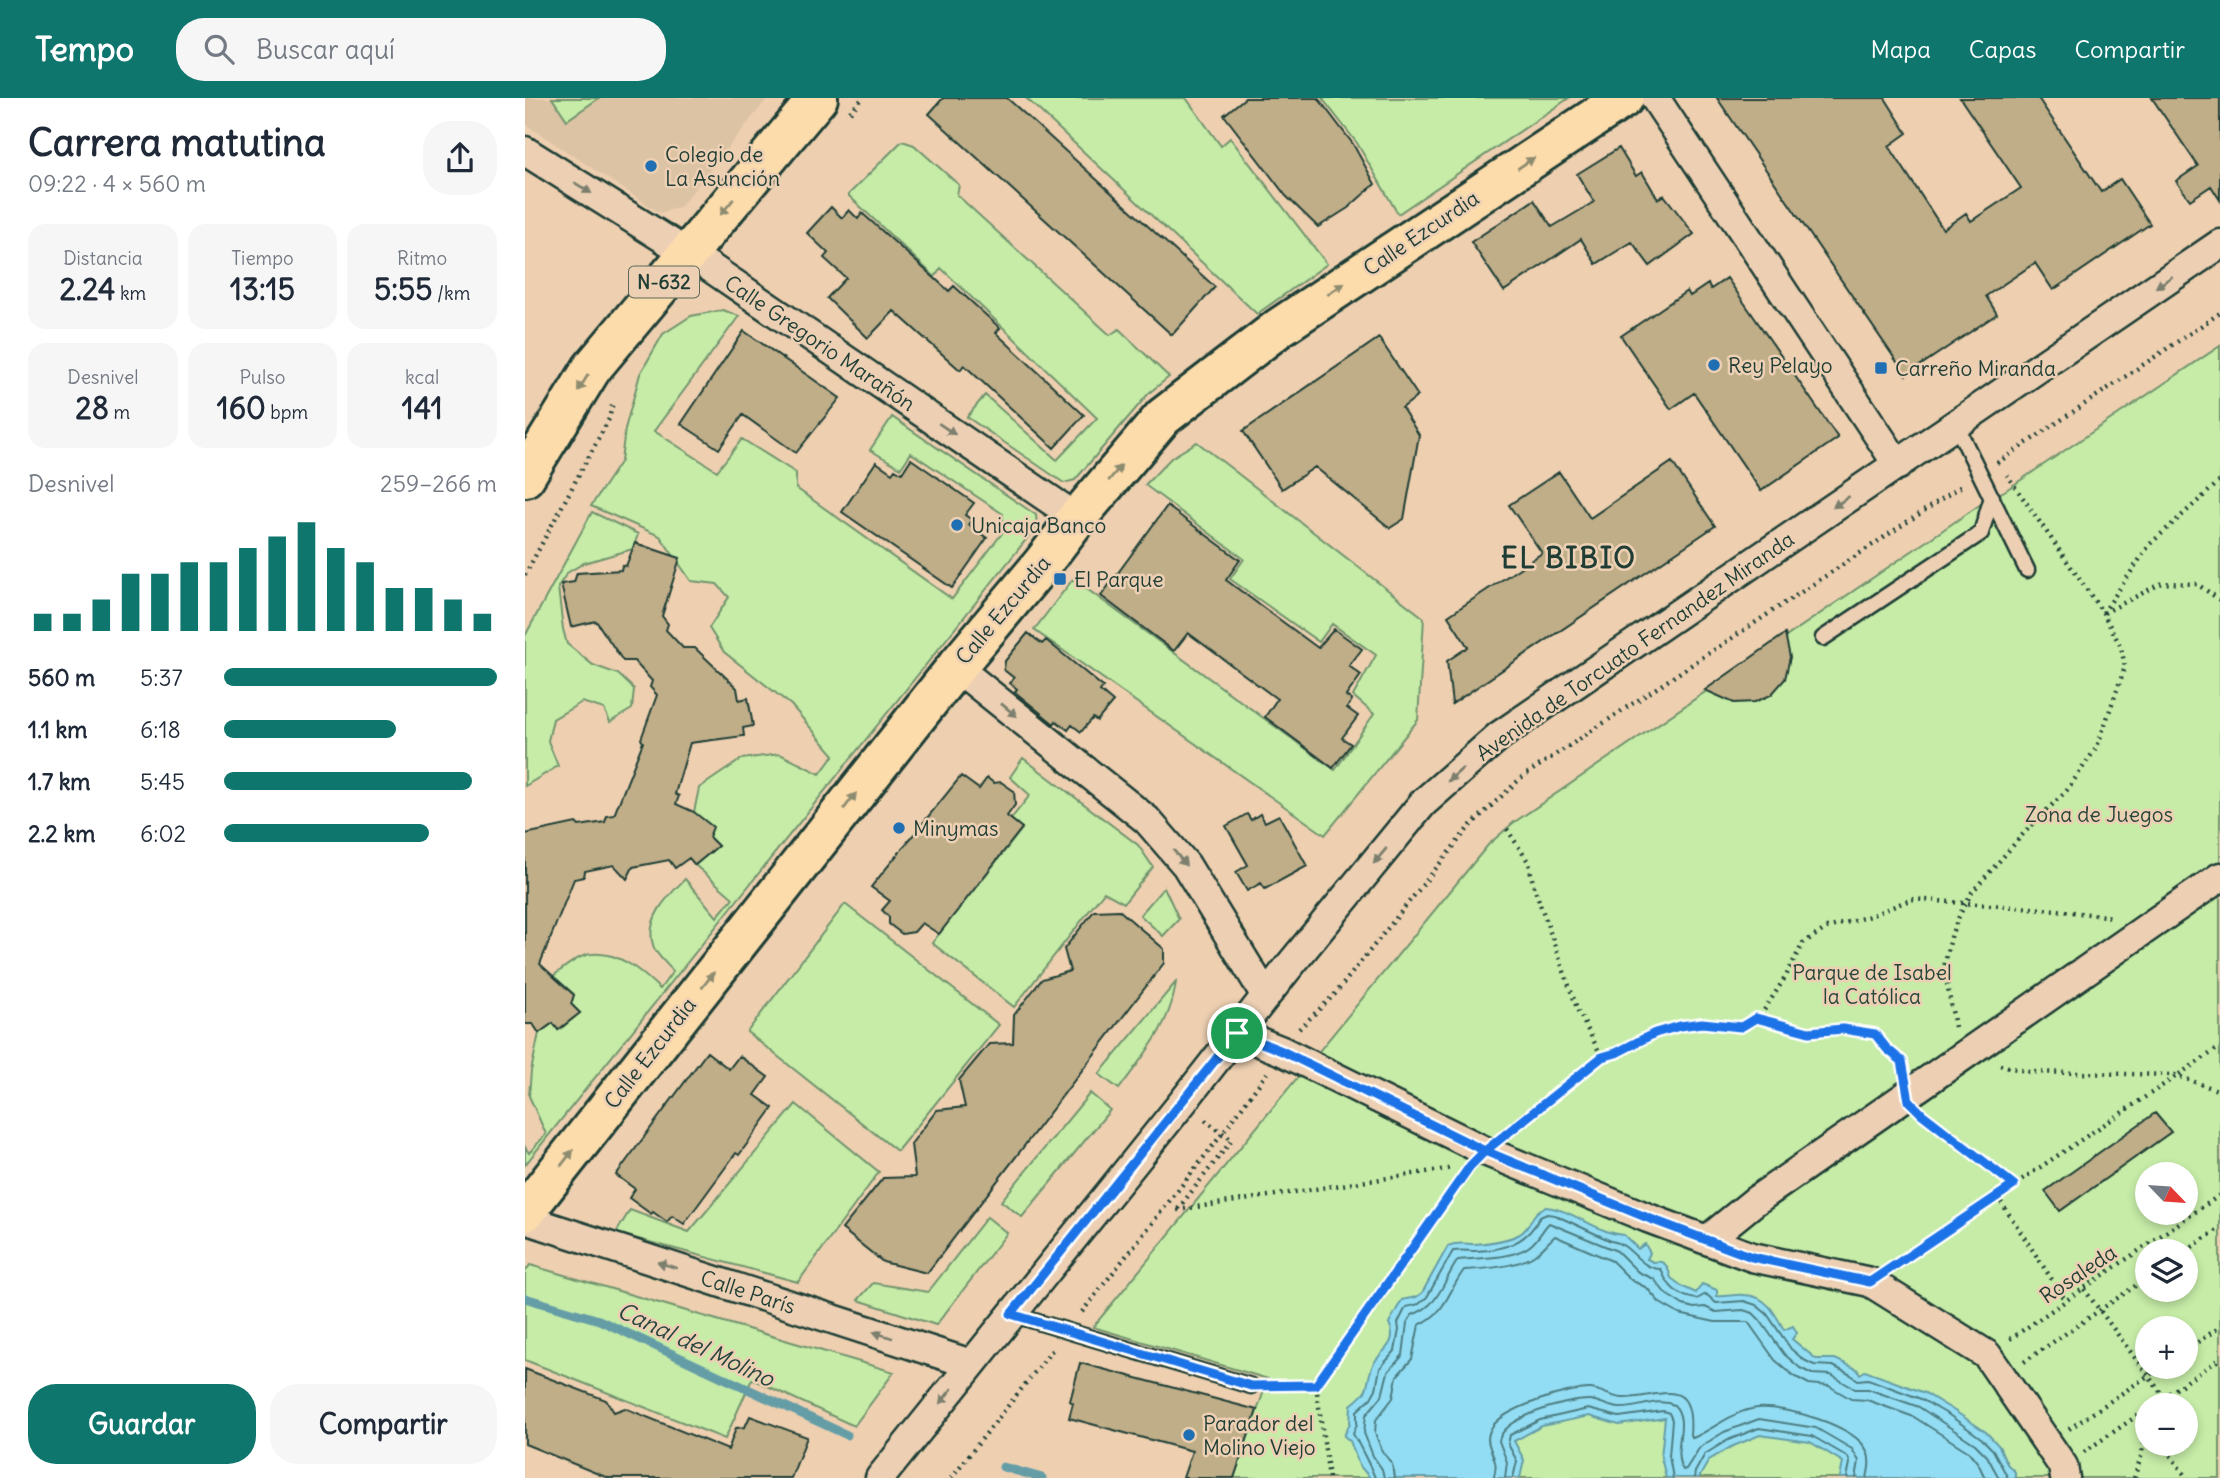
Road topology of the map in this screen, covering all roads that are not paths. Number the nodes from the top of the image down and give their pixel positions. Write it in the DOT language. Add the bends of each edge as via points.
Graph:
graph roads {
  1 [pos="1624,98"];
  2 [pos="1655,98"];
  3 [pos="832,108"];
  4 [pos="525,151"];
  5 [pos="2220,244"];
  6 [pos="688,253"];
  7 [pos="1956,425"];
  8 [pos="1898,465"];
  9 [pos="525,477"];
  10 [pos="1992,497"];
  11 [pos="1077,518"];
  12 [pos="2027,570"];
  13 [pos="1823,638"];
  14 [pos="955,667"];
  15 [pos="2220,877"];
  16 [pos="1266,996"];
  17 [pos="1237,1033"];
  18 [pos="525,1212"];
  19 [pos="525,1219"];
  20 [pos="1707,1240"];
  21 [pos="1011,1314"];
  22 [pos="971,1364"];
  23 [pos="1251,1386"];
  24 [pos="2059,1463"];
  25 [pos="880,1478"];
  11 -- 1 [label="main road, Calle Ezcurdia, one-way" via="1163,417 1280,327"];
  2 -- 8 [label="street"];
  3 -- 6 [label="main road, N-632, one-way"];
  4 -- 6 [label="street, Calle Gregorio Marañón, one-way"];
  5 -- 7 [label="street, Avenida de Torcuato Fernandez Miranda, one-way"];
  6 -- 9 [label="main road, N-632, one-way" via="592,368"];
  6 -- 11 [label="street, Calle Gregorio Marañón, one-way"];
  7 -- 8 [label="street, Avenida de Torcuato Fernandez Miranda"];
  7 -- 10 [label="lane"];
  8 -- 16 [label="street, Avenida de Torcuato Fernandez Miranda, one-way" via="1499,736 1423,803"];
  10 -- 12 [label="lane"];
  10 -- 13 [label="lane" via="1981,533"];
  11 -- 14 [label="main road, Calle Ezcurdia"];
  14 -- 16 [label="street, one-way" via="1147,820 1186,865"];
  18 -- 14 [label="main road, Calle Ezcurdia, one-way"];
  15 -- 20 [label="street" via="1755,1201"];
  16 -- 17 [label="street, Avenida de Torcuato Fernandez Miranda"];
  17 -- 20 [label="street" via="1282,1051 1477,1158"];
  17 -- 21 [label="street, Avenida de Torcuato Fernandez Miranda"];
  22 -- 19 [label="street, Calle París, one-way"];
  20 -- 24 [label="street" via="1752,1257 1870,1282 1995,1366"];
  21 -- 22 [label="street, Avenida de Torcuato Fernandez Miranda"];
  21 -- 23 [label="lane"];
  22 -- 25 [label="street, Avenida de Torcuato Fernandez Miranda, one-way"];
}
